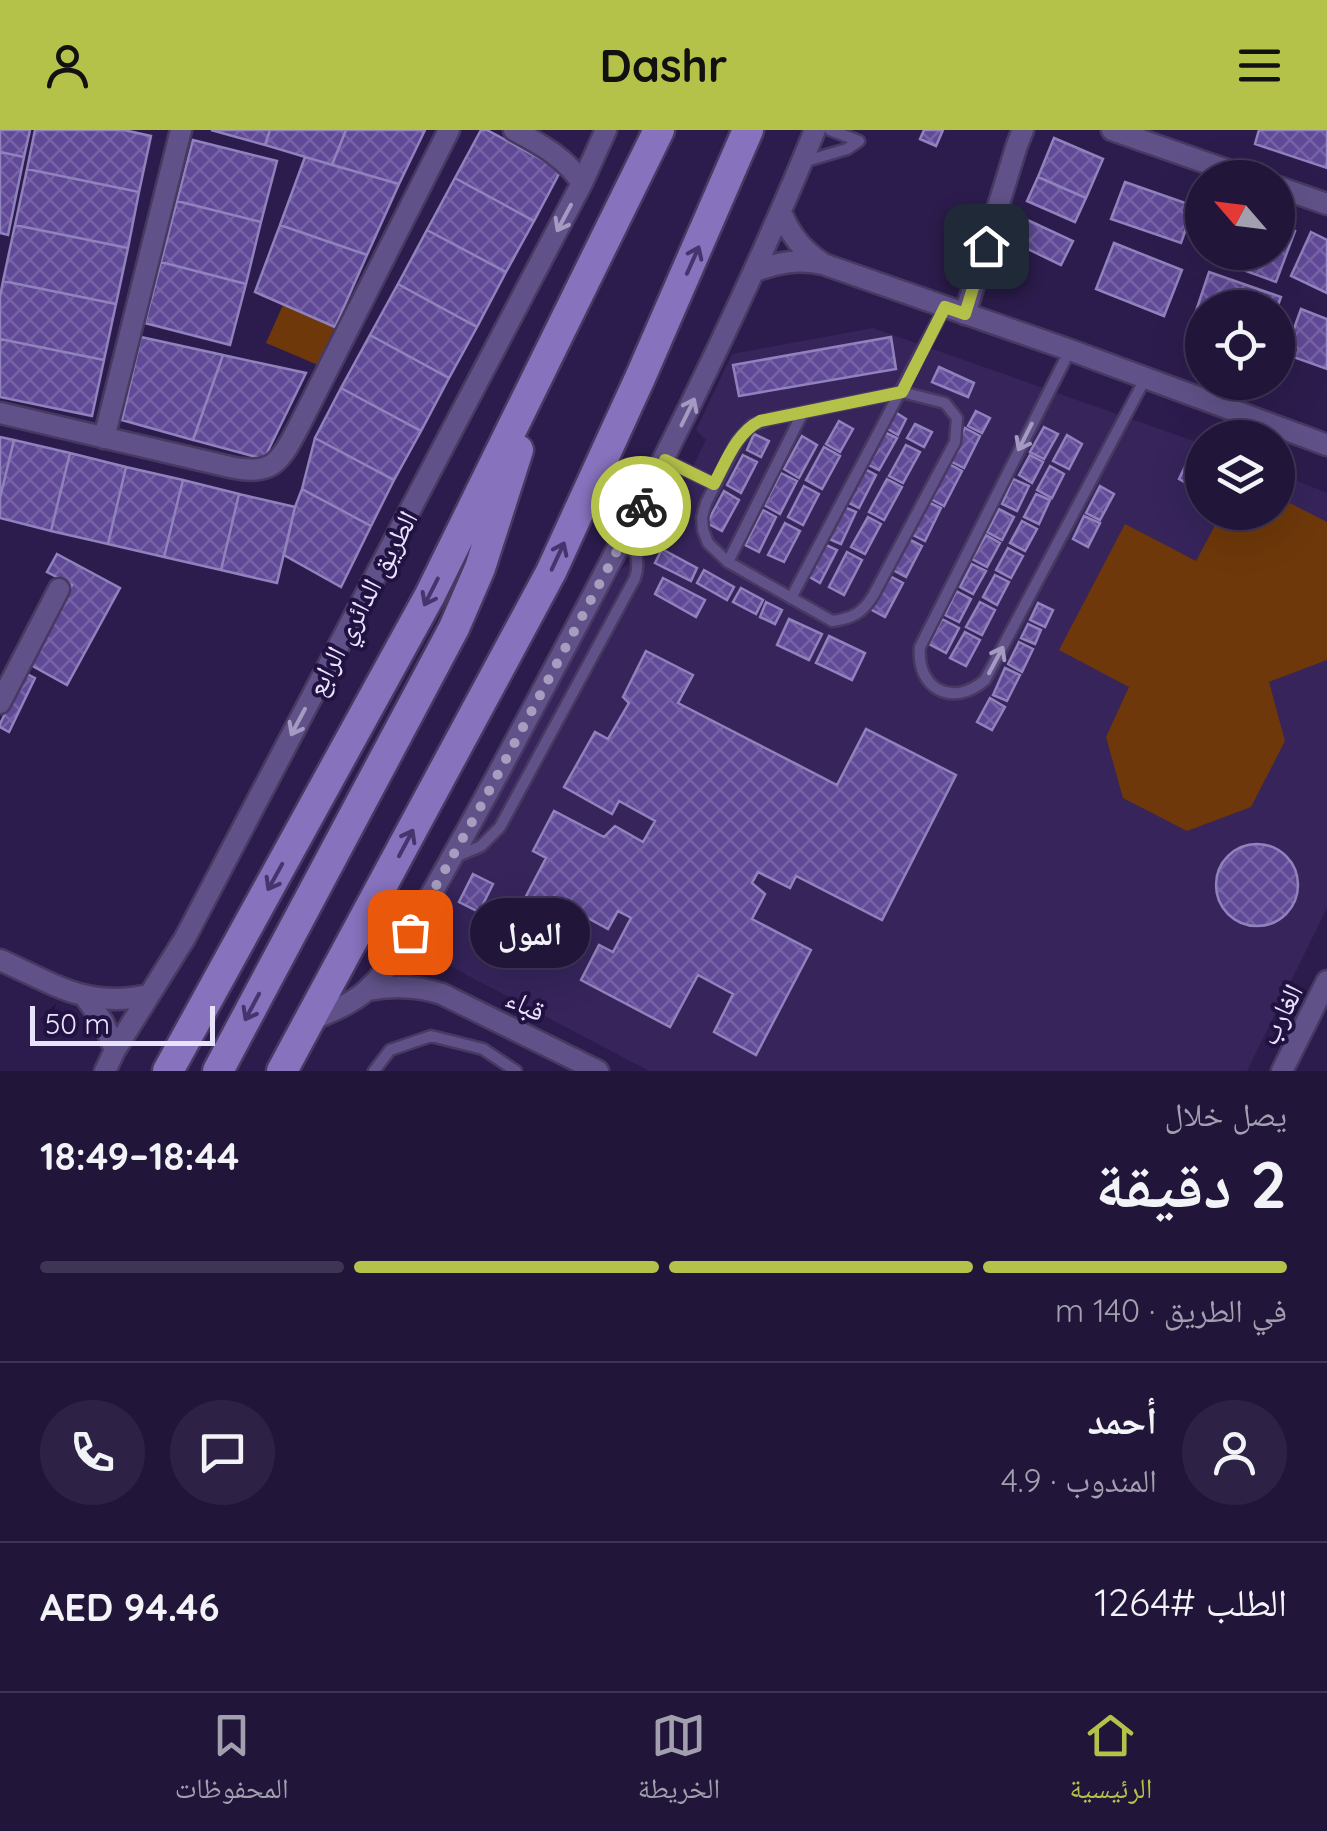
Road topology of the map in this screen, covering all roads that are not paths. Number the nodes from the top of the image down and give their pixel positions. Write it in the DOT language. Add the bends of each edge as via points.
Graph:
graph roads {
  1 [pos="181,130"];
  2 [pos="449,130"];
  3 [pos="514,130"];
  4 [pos="605,130"];
  5 [pos="659,130"];
  6 [pos="748,130"];
  7 [pos="815,130"];
  8 [pos="830,130"];
  9 [pos="1024,130"];
  10 [pos="1112,130"];
  11 [pos="1198,160"];
  12 [pos="802,162"];
  13 [pos="582,183"];
  14 [pos="1295,193"];
  15 [pos="1327,204"];
  16 [pos="781,212"];
  17 [pos="823,264"];
  18 [pos="755,271"];
  19 [pos="955,311"];
  20 [pos="1070,350"];
  21 [pos="537,379"];
  22 [pos="1145,379"];
  23 [pos="902,392"];
  24 [pos="804,412"];
  25 [pos="0,413"];
  26 [pos="104,438"];
  27 [pos="1327,444"];
  28 [pos="665,460"];
  29 [pos="714,484"];
  30 [pos="728,562"];
  31 [pos="59,589"];
  32 [pos="791,598"];
  33 [pos="0,703"];
  34 [pos="0,960"];
  35 [pos="1327,981"];
  36 [pos="368,990"];
  37 [pos="149,995"];
  38 [pos="85,998"];
  39 [pos="310,1021"];
  40 [pos="115,1050"];
  41 [pos="105,1071"];
  42 [pos="168,1071"];
  43 [pos="218,1071"];
  44 [pos="282,1071"];
  45 [pos="374,1071"];
  46 [pos="516,1071"];
  47 [pos="598,1071"];
  48 [pos="1282,1071"];
  1 -- 26 [label="street"];
  2 -- 26 [label="street" via="293,438 268,469 250,472"];
  3 -- 13 [label="street" via="557,154"];
  4 -- 13 [label="street, الطريق الدائري الرابع"];
  5 -- 21 [label="main road, الطريق الدائري الرابع"];
  39 -- 6 [label="main road, one-way" via="551,572"];
  7 -- 12 [label="street"];
  8 -- 12 [label="lane" via="859,141"];
  9 -- 19 [label="street"];
  10 -- 11 [label="street"];
  12 -- 16 [label="street"];
  13 -- 37 [label="street, الطريق الدائري الرابع, one-way"];
  14 -- 15 [label="street"];
  16 -- 17 [label="street" via="796,242"];
  16 -- 18 [label="street"];
  17 -- 18 [label="street" via="788,261"];
  17 -- 19 [label="street"];
  28 -- 18 [label="street, one-way"];
  19 -- 20 [label="street"];
  19 -- 23 [label="lane"];
  20 -- 22 [label="street"];
  20 -- 22 [label="lane, one-way" via="920,647 922,672 939,690 964,694 986,680"];
  21 -- 42 [label="main road, الطريق الدائري الرابع, one-way" via="430,595"];
  21 -- 43 [label="main road, one-way" via="497,520 454,628"];
  22 -- 27 [label="street"];
  23 -- 24 [label="lane"];
  23 -- 32 [label="lane"];
  23 -- 32 [label="lane" via="946,403 958,430 868,606 832,621"];
  24 -- 29 [label="lane" via="752,425"];
  24 -- 30 [label="lane"];
  25 -- 26 [label="street"];
  28 -- 29 [label="lane"];
  28 -- 36 [label="street" via="452,858"];
  29 -- 30 [label="lane" via="702,530"];
  30 -- 32 [label="lane"];
  31 -- 33 [label="street"];
  34 -- 38 [label="street"];
  35 -- 48 [label="street, الغارب"];
  36 -- 39 [label="street"];
  36 -- 47 [label="street, قباء" via="401,986 442,994"];
  37 -- 38 [label="street"];
  37 -- 40 [label="street, الطريق الدائري الرابع"];
  38 -- 40 [label="street"];
  39 -- 44 [label="main road"];
  40 -- 41 [label="street, الطريق الدائري الرابع"];
  45 -- 46 [label="lane" via="390,1050 431,1036 483,1049"];
}
